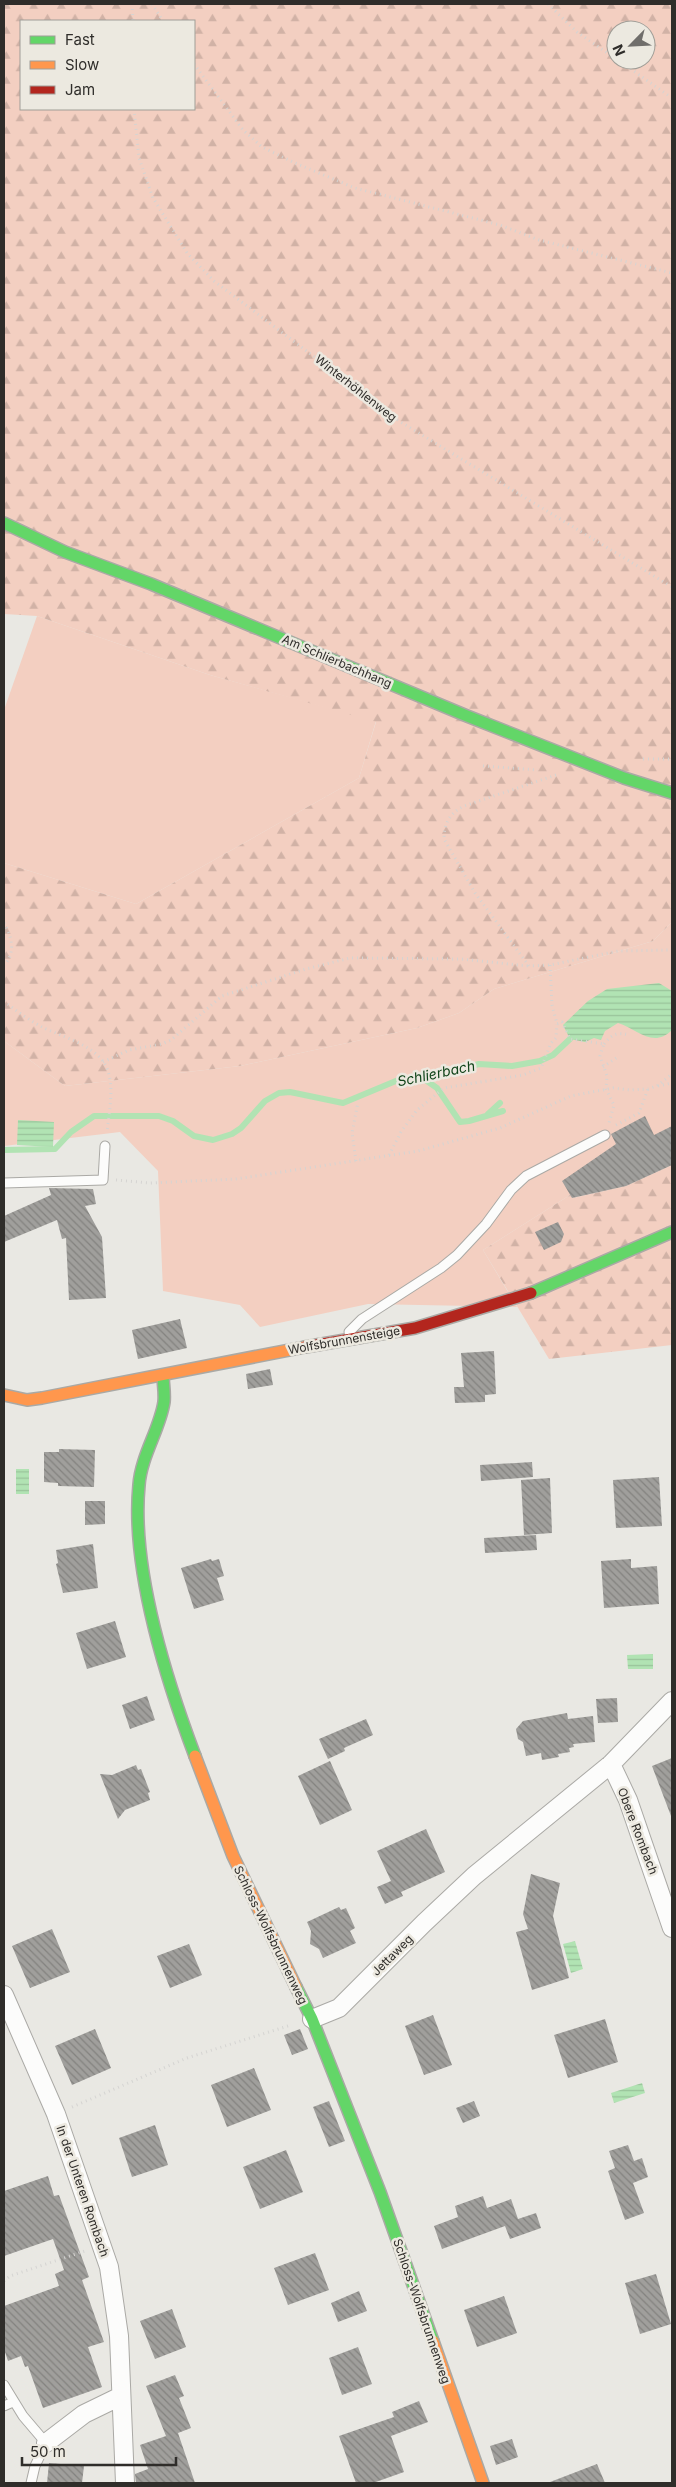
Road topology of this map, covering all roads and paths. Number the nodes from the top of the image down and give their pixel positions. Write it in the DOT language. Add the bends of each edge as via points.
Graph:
graph roads {
  1 [pos="132,4"];
  2 [pos="152,4"];
  3 [pos="548,4"];
  4 [pos="133,20"];
  5 [pos="163,20"];
  6 [pos="606,52"];
  7 [pos="195,65"];
  8 [pos="633,70"];
  9 [pos="672,98"];
  10 [pos="134,110"];
  11 [pos="672,273"];
  12 [pos="4,523"];
  13 [pos="672,587"];
  14 [pos="483,766"];
  15 [pos="672,793"];
  16 [pos="4,923"];
  17 [pos="672,950"];
  18 [pos="4,965"];
  19 [pos="550,965"];
  20 [pos="529,966"];
  21 [pos="4,1001"];
  22 [pos="559,1023"];
  23 [pos="629,1035"];
  24 [pos="604,1044"];
  25 [pos="620,1056"];
  26 [pos="103,1062"];
  27 [pos="603,1067"];
  28 [pos="672,1074"];
  29 [pos="672,1083"];
  30 [pos="657,1086"];
  31 [pos="606,1089"];
  32 [pos="648,1089"];
  33 [pos="358,1102"];
  34 [pos="614,1105"];
  35 [pos="109,1116"];
  36 [pos="606,1133"];
  37 [pos="105,1146"];
  38 [pos="388,1155"];
  39 [pos="356,1161"];
  40 [pos="103,1180"];
  41 [pos="4,1183"];
  42 [pos="672,1232"];
  43 [pos="339,1341"];
  44 [pos="163,1375"];
  45 [pos="4,1395"];
  46 [pos="672,1701"];
  47 [pos="611,1764"];
  48 [pos="672,1928"];
  49 [pos="4,1995"];
  50 [pos="312,2019"];
  51 [pos="56,2114"];
  52 [pos="88,2258"];
  53 [pos="4,2281"];
  54 [pos="4,2384"];
  55 [pos="121,2396"];
  56 [pos="13,2402"];
  57 [pos="4,2406"];
  58 [pos="46,2443"];
  59 [pos="31,2483"];
  60 [pos="125,2483"];
  61 [pos="483,2483"];
  1 -- 4 [label="path"];
  2 -- 5 [label="path"];
  3 -- 6 [label="path" via="577,32"];
  7 -- 11 [label="path" via="243,130 262,147 295,163 355,188 500,225 539,240"];
  8 -- 9 [label="path"];
  10 -- 13 [label="path, Winterhöhlenweg" via="139,158 153,198 187,253 214,281 399,422"];
  12 -- 15 [label="street, Am Schlierbachhang" via="66,552 151,584 467,716 624,778"];
  14 -- 20 [label="path" via="557,773 458,809 444,829 447,846 475,893"];
  16 -- 18 [label="path" via="12,944 11,956"];
  17 -- 19 [label="path" via="618,951"];
  19 -- 20 [label="path"];
  19 -- 22 [label="path" via="552,1005"];
  20 -- 26 [label="path" via="461,959 350,958 222,996 171,1040 129,1050"];
  21 -- 26 [label="path" via="40,1026 92,1052"];
  22 -- 24 [label="path" via="570,1039"];
  22 -- 38 [label="path" via="556,1038 538,1070 444,1088 409,1120"];
  23 -- 24 [label="path" via="610,1035"];
  24 -- 27 [label="path" via="600,1056"];
  25 -- 27 [label="path"];
  26 -- 35 [label="path" via="109,1082"];
  27 -- 31 [label="path" via="607,1076"];
  28 -- 30 [label="path"];
  29 -- 30 [label="path"];
  30 -- 32 [label="path"];
  31 -- 32 [label="path"];
  31 -- 34 [label="path"];
  31 -- 38 [label="path" via="562,1098 477,1135"];
  32 -- 36 [label="path" via="639,1114"];
  33 -- 39 [label="path" via="352,1133"];
  36 -- 43 [label="lane" via="519,1182 457,1255 362,1319"];
  37 -- 40 [label="lane"];
  38 -- 39 [label="path"];
  39 -- 40 [label="path" via="236,1179 150,1183"];
  40 -- 41 [label="lane"];
  42 -- 43 [label="street, Wolfsbrunnensteige" via="496,1306 415,1328"];
  43 -- 44 [label="street, Wolfsbrunnensteige"];
  44 -- 45 [label="street, Wolfsbrunnensteige" via="27,1400"];
  44 -- 50 [label="street, Schloss-Wolfsbrunnenweg" via="164,1402 139,1482 137,1508 146,1590 188,1734 233,1856"];
  46 -- 47 [label="street, Jettaweg"];
  47 -- 48 [label="street, Obere Rombach" via="628,1800"];
  47 -- 50 [label="street, Jettaweg" via="474,1876 339,2008"];
  49 -- 51 [label="street, In der Unteren Rombach"];
  50 -- 51 [label="path" via="187,2058"];
  50 -- 61 [label="street, Schloss-Wolfsbrunnenweg" via="380,2192"];
  51 -- 55 [label="street, In der Unteren Rombach" via="109,2267 119,2336"];
  52 -- 53 [label="path" via="84,2251 10,2276"];
  54 -- 56 [label="lane"];
  55 -- 58 [label="street" via="84,2414"];
  55 -- 60 [label="street, In der Unteren Rombach"];
  56 -- 57 [label="lane"];
  56 -- 58 [label="lane"];
  58 -- 59 [label="lane"];
}
